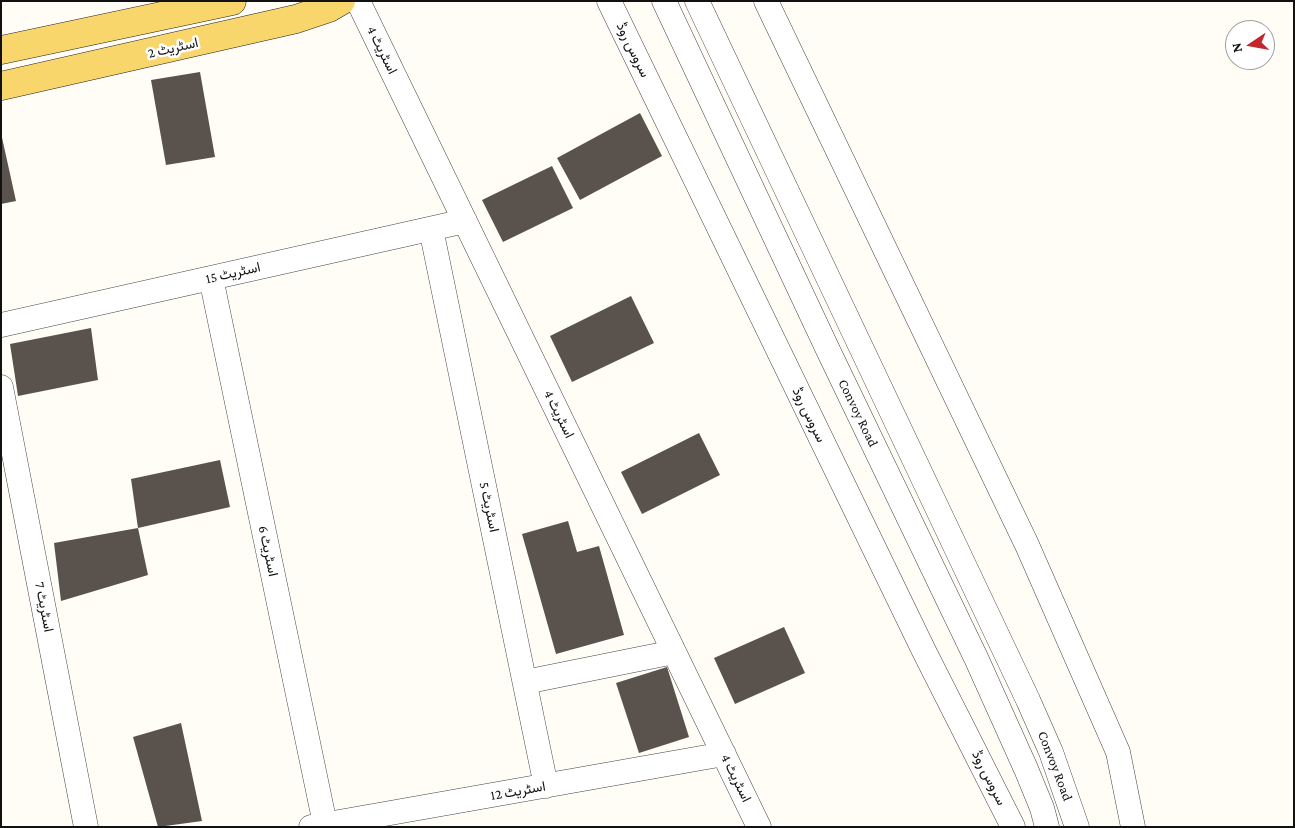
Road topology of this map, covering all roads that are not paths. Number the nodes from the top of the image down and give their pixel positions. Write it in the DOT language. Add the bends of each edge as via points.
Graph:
graph roads {
  1 [pos="232,1"];
  2 [pos="341,1"];
  3 [pos="358,1"];
  4 [pos="609,1"];
  5 [pos="664,1"];
  6 [pos="697,1"];
  7 [pos="766,1"];
  8 [pos="1,50"];
  9 [pos="1,86"];
  10 [pos="465,221"];
  11 [pos="432,229"];
  12 [pos="211,278"];
  13 [pos="1,325"];
  14 [pos="1,387"];
  15 [pos="674,652"];
  16 [pos="525,682"];
  17 [pos="724,754"];
  18 [pos="546,786"];
  19 [pos="318,826"];
  20 [pos="86,827"];
  21 [pos="759,827"];
  22 [pos="1013,827"];
  23 [pos="1048,827"];
  24 [pos="1077,827"];
  25 [pos="1133,827"];
  1 -- 8 [label="main road"];
  2 -- 9 [label="main road, اسٹریٹ 2" via="296,19"];
  3 -- 10 [label="street, اسٹریٹ 4"];
  4 -- 22 [label="street, سروس روڈ" via="924,651"];
  5 -- 23 [label="street, Convoy Road" via="976,660 1026,769"];
  6 -- 24 [label="street, Convoy Road" via="1028,700 1051,752"];
  7 -- 25 [label="street" via="1031,554 1118,752"];
  10 -- 11 [label="street, اسٹریٹ 15"];
  10 -- 15 [label="street, اسٹریٹ 4"];
  11 -- 12 [label="street, اسٹریٹ 15"];
  11 -- 16 [label="street, اسٹریٹ 5"];
  12 -- 13 [label="street, اسٹریٹ 15"];
  12 -- 19 [label="street, اسٹریٹ 6"];
  14 -- 20 [label="street, اسٹریٹ 7"];
  15 -- 16 [label="street"];
  15 -- 17 [label="street, اسٹریٹ 4"];
  16 -- 18 [label="street, اسٹریٹ 5"];
  17 -- 18 [label="street, اسٹریٹ 12"];
  17 -- 21 [label="street, اسٹریٹ 4"];
  18 -- 19 [label="street, اسٹریٹ 12"];
}
